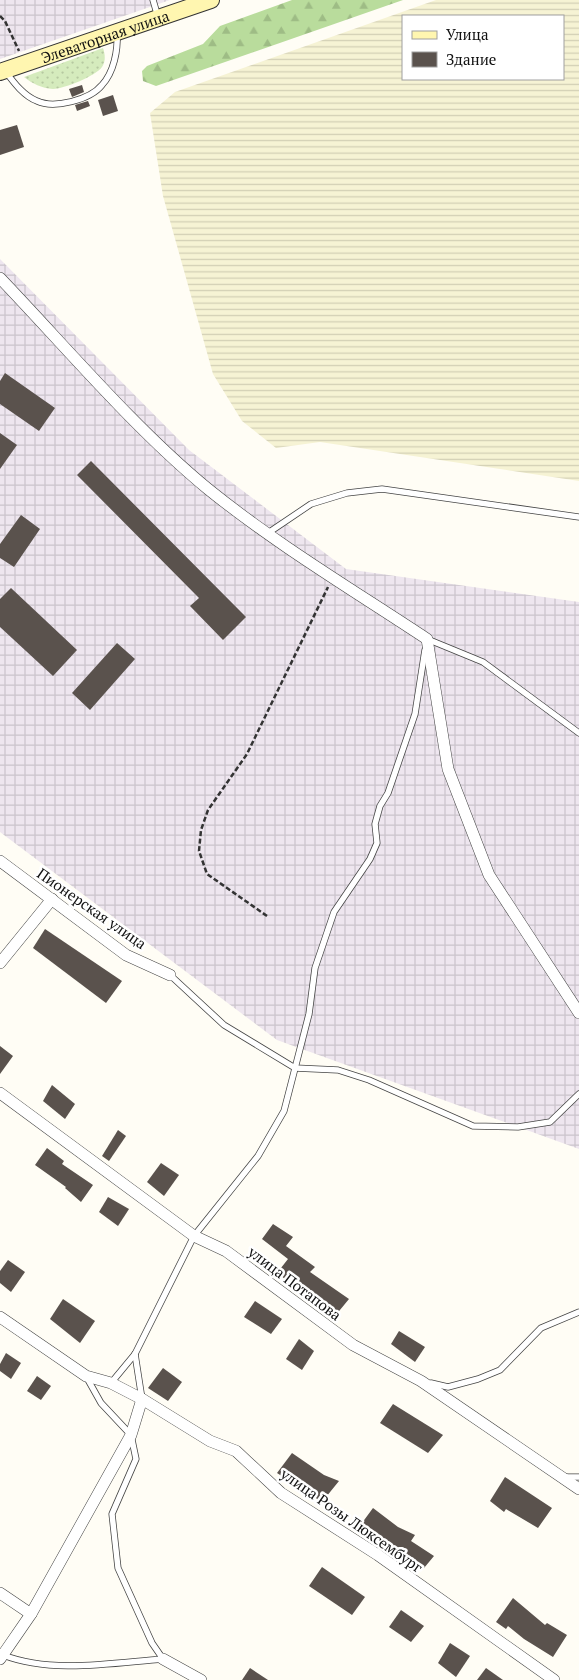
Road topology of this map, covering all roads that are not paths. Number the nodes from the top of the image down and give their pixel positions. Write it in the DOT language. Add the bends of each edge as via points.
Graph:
graph roads {
  1 [pos="153,0"];
  2 [pos="211,0"];
  3 [pos="158,19"];
  4 [pos="117,34"];
  5 [pos="2,72"];
  6 [pos="0,278"];
  7 [pos="579,516"];
  8 [pos="268,533"];
  9 [pos="427,639"];
  10 [pos="579,733"];
  11 [pos="0,861"];
  12 [pos="52,900"];
  13 [pos="0,963"];
  14 [pos="170,975"];
  15 [pos="579,1013"];
  16 [pos="295,1068"];
  17 [pos="0,1093"];
  18 [pos="579,1094"];
  19 [pos="194,1236"];
  20 [pos="579,1312"];
  21 [pos="0,1317"];
  22 [pos="135,1354"];
  23 [pos="86,1376"];
  24 [pos="421,1381"];
  25 [pos="111,1383"];
  26 [pos="142,1399"];
  27 [pos="131,1435"];
  28 [pos="562,1477"];
  29 [pos="579,1478"];
  30 [pos="579,1489"];
  31 [pos="0,1592"];
  32 [pos="31,1614"];
  33 [pos="2,1657"];
  34 [pos="163,1659"];
  35 [pos="201,1680"];
  36 [pos="554,1680"];
  1 -- 3 [label="lane"];
  2 -- 3 [label="main road, Элеваторная улица"];
  3 -- 4 [label="main road, Элеваторная улица"];
  4 -- 5 [label="main road, Элеваторная улица"];
  4 -- 5 [label="lane" via="116,55 102,86 70,102 58,105 37,101"];
  6 -- 8 [label="street" via="159,445 208,489"];
  7 -- 8 [label="lane" via="382,489 347,493 311,504"];
  8 -- 9 [label="street"];
  9 -- 10 [label="lane" via="483,662"];
  9 -- 15 [label="street" via="448,769 489,874"];
  9 -- 16 [label="lane" via="415,714 375,824 377,843 370,859 334,912 315,968 310,1014"];
  11 -- 12 [label="street, Пионерская улица"];
  12 -- 13 [label="street"];
  12 -- 14 [label="street, Пионерская улица" via="126,955"];
  14 -- 16 [label="lane" via="224,1025"];
  16 -- 18 [label="lane" via="346,1072 473,1126 518,1127 550,1122"];
  16 -- 19 [label="lane" via="284,1111 258,1156"];
  17 -- 19 [label="street, улица Потапова"];
  19 -- 22 [label="lane"];
  19 -- 24 [label="street, улица Потапова" via="226,1251 353,1345"];
  20 -- 24 [label="lane" via="541,1328 500,1370 448,1387"];
  21 -- 23 [label="street, улица Розы Люксембург"];
  22 -- 25 [label="lane"];
  22 -- 26 [label="lane"];
  23 -- 25 [label="street, улица Розы Люксембург"];
  23 -- 27 [label="lane" via="101,1403"];
  24 -- 28 [label="street, улица Потапова"];
  25 -- 26 [label="street, улица Розы Люксембург"];
  26 -- 27 [label="street"];
  26 -- 36 [label="street, улица Розы Люксембург" via="210,1441 236,1451 281,1493 378,1555"];
  27 -- 32 [label="street"];
  27 -- 34 [label="lane" via="136,1459 112,1514 118,1568"];
  28 -- 29 [label="lane"];
  28 -- 30 [label="street, улица Потапова"];
  31 -- 32 [label="street"];
  32 -- 33 [label="street"];
  33 -- 34 [label="lane" via="21,1662 75,1666"];
  34 -- 35 [label="street"];
}
